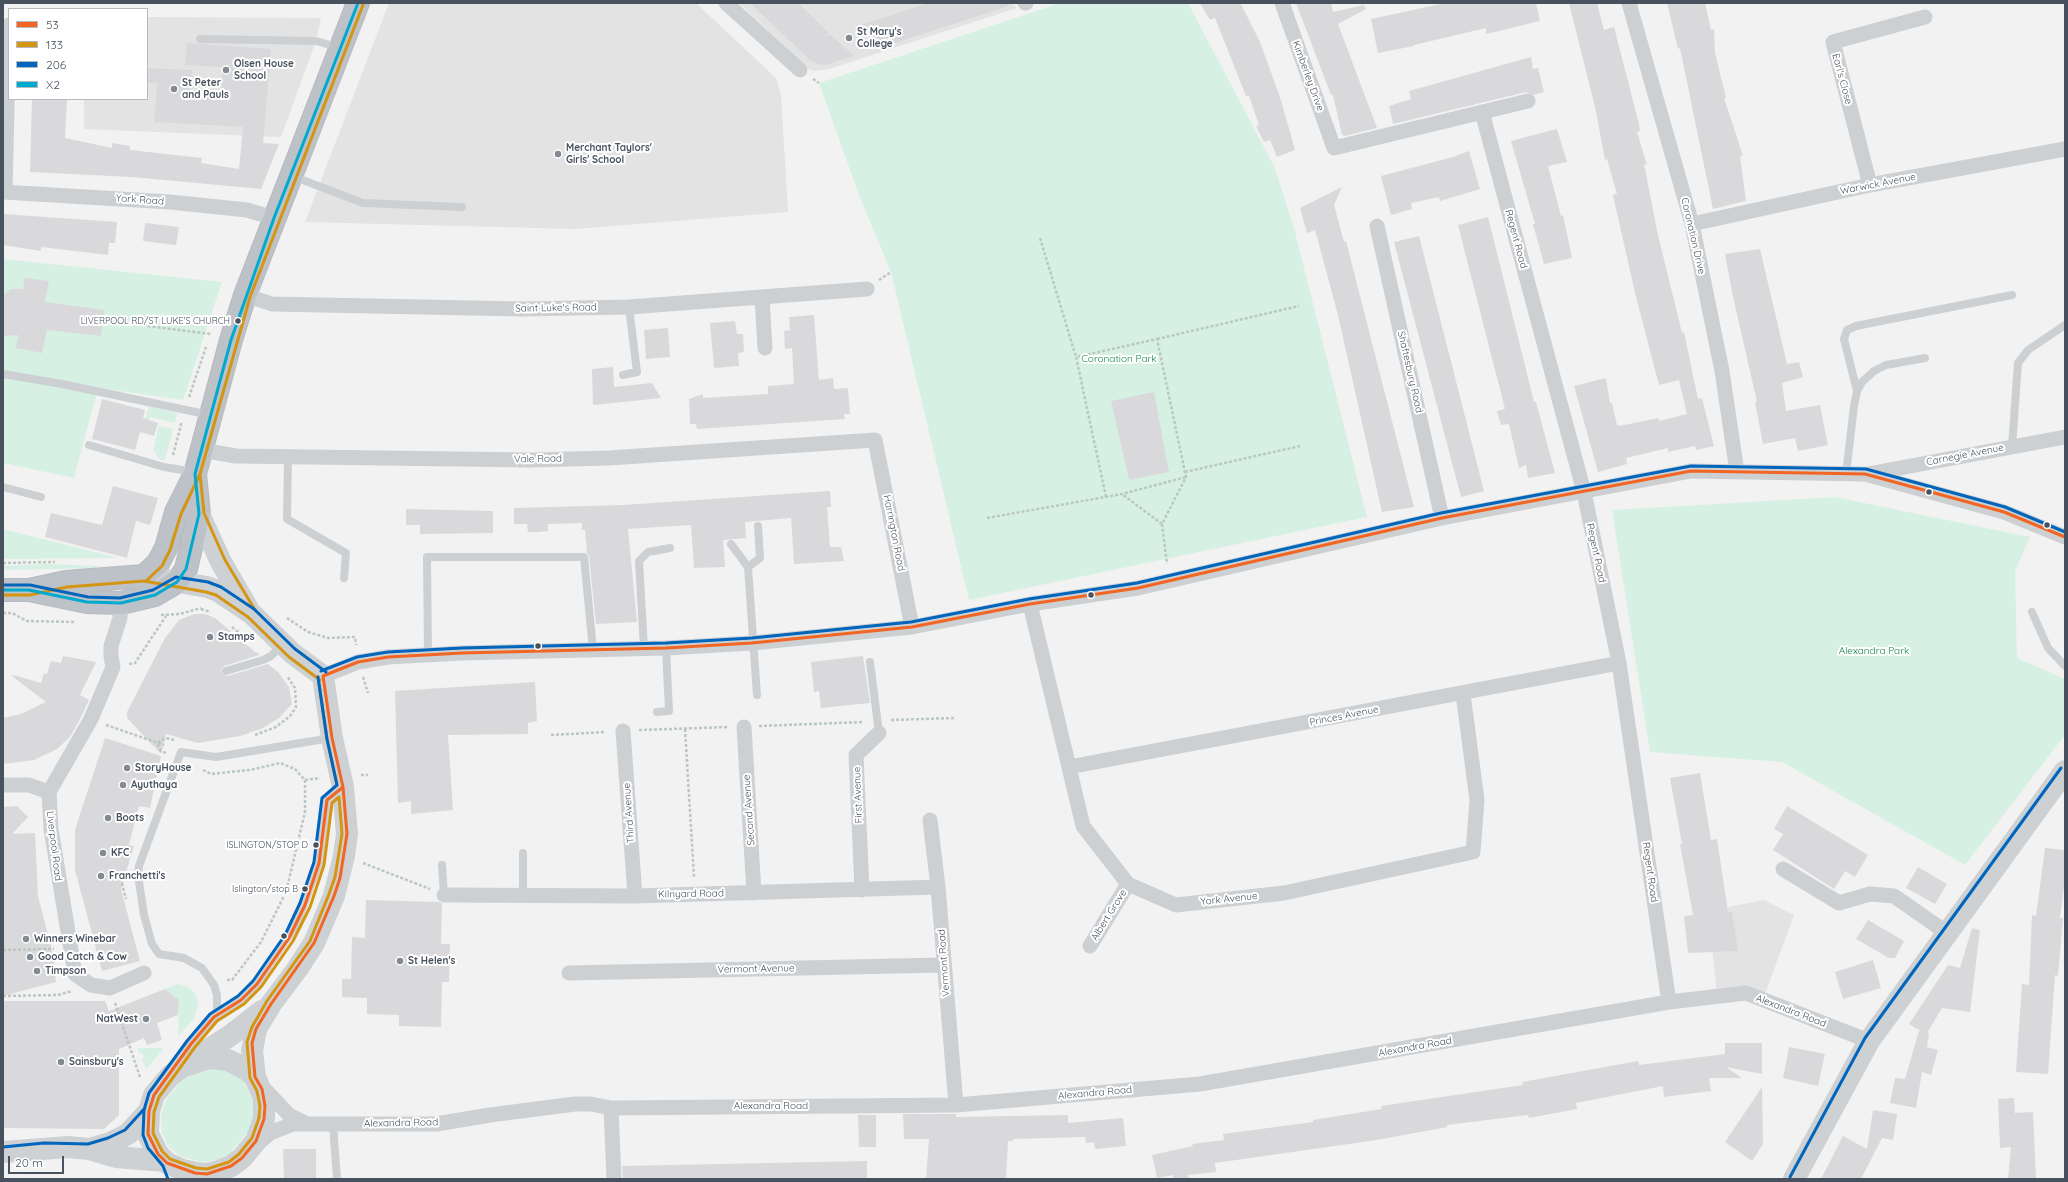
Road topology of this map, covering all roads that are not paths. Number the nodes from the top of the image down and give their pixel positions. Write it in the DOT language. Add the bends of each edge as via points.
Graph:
graph roads {
  1 [pos="358,3"];
  2 [pos="726,3"];
  3 [pos="1282,3"];
  4 [pos="1629,3"];
  5 [pos="1925,17"];
  6 [pos="200,39"];
  7 [pos="341,48"];
  8 [pos="8,58"];
  9 [pos="800,70"];
  10 [pos="1528,101"];
  11 [pos="1482,112"];
  12 [pos="2065,149"];
  13 [pos="291,176"];
  14 [pos="1870,185"];
  15 [pos="4,192"];
  16 [pos="462,207"];
  17 [pos="274,218"];
  18 [pos="1692,224"];
  19 [pos="1377,226"];
  20 [pos="867,289"];
  21 [pos="246,295"];
  22 [pos="2012,295"];
  23 [pos="762,297"];
  24 [pos="629,307"];
  25 [pos="2065,325"];
  26 [pos="765,348"];
  27 [pos="1925,358"];
  28 [pos="3,374"];
  29 [pos="623,375"];
  30 [pos="1857,391"];
  31 [pos="210,415"];
  32 [pos="2065,437"];
  33 [pos="875,440"];
  34 [pos="89,445"];
  35 [pos="2012,447"];
  36 [pos="201,450"];
  37 [pos="288,456"];
  38 [pos="1737,472"];
  39 [pos="195,473"];
  40 [pos="1846,474"];
  41 [pos="1865,474"];
  42 [pos="3,487"];
  43 [pos="1584,492"];
  44 [pos="41,497"];
  45 [pos="199,514"];
  46 [pos="1442,518"];
  47 [pos="758,526"];
  48 [pos="2065,537"];
  49 [pos="731,544"];
  50 [pos="670,548"];
  51 [pos="748,567"];
  52 [pos="144,576"];
  53 [pos="344,578"];
  54 [pos="178,582"];
  55 [pos="3,590"];
  56 [pos="29,590"];
  57 [pos="121,603"];
  58 [pos="1030,604"];
  59 [pos="2032,612"];
  60 [pos="251,613"];
  61 [pos="912,627"];
  62 [pos="752,643"];
  63 [pos="666,648"];
  64 [pos="644,649"];
  65 [pos="593,650"];
  66 [pos="275,652"];
  67 [pos="428,655"];
  68 [pos="870,662"];
  69 [pos="1619,663"];
  70 [pos="2065,666"];
  71 [pos="226,671"];
  72 [pos="323,676"];
  73 [pos="1463,694"];
  74 [pos="757,695"];
  75 [pos="657,712"];
  76 [pos="744,727"];
  77 [pos="623,731"];
  78 [pos="879,733"];
  79 [pos="332,738"];
  80 [pos="1069,767"];
  81 [pos="2065,771"];
  82 [pos="3,786"];
  83 [pos="344,787"];
  84 [pos="49,792"];
  85 [pos="930,820"];
  86 [pos="523,853"];
  87 [pos="442,865"];
  88 [pos="1783,869"];
  89 [pos="1128,884"];
  90 [pos="938,887"];
  91 [pos="862,890"];
  92 [pos="754,893"];
  93 [pos="444,895"];
  94 [pos="523,896"];
  95 [pos="636,896"];
  96 [pos="1947,933"];
  97 [pos="1090,946"];
  98 [pos="943,965"];
  99 [pos="144,973"];
  100 [pos="569,973"];
  101 [pos="1669,1002"];
  102 [pos="271,1004"];
  103 [pos="214,1017"];
  104 [pos="1869,1041"];
  105 [pos="176,1071"];
  106 [pos="257,1079"];
  107 [pos="956,1105"];
  108 [pos="611,1108"];
  109 [pos="148,1111"];
  110 [pos="305,1123"];
  111 [pos="333,1124"];
  112 [pos="89,1149"];
  113 [pos="3,1152"];
  114 [pos="246,1154"];
  115 [pos="168,1168"];
  116 [pos="223,1179"];
  117 [pos="337,1179"];
  118 [pos="614,1179"];
  119 [pos="1794,1179"];
  1 -- 7 [label="highway"];
  2 -- 9 [label="street"];
  3 -- 11 [label="street, Kimberley Drive" via="1334,148"];
  4 -- 18 [label="street, Coronation Drive"];
  5 -- 14 [label="street, Earl's Close" via="1833,42"];
  6 -- 7 [label="lane" via="316,41"];
  7 -- 13 [label="highway"];
  8 -- 15 [label="street"];
  10 -- 11 [label="street"];
  11 -- 43 [label="street, Regent Road"];
  12 -- 14 [label="street, Warwick Avenue"];
  13 -- 16 [label="lane" via="364,203"];
  13 -- 17 [label="highway"];
  14 -- 18 [label="street, Warwick Avenue"];
  15 -- 17 [label="street, York Road" via="208,206 254,211"];
  17 -- 21 [label="highway"];
  18 -- 38 [label="street, Coronation Drive" via="1722,371"];
  19 -- 46 [label="street, Shaftesbury Road"];
  20 -- 23 [label="street, Saint Luke's Road"];
  21 -- 24 [label="street, Saint Luke's Road" via="272,304 522,309"];
  21 -- 31 [label="highway"];
  22 -- 30 [label="lane" via="1848,330 1844,339"];
  23 -- 24 [label="street, Saint Luke's Road"];
  23 -- 26 [label="street"];
  24 -- 29 [label="lane" via="637,372"];
  25 -- 35 [label="lane" via="2028,350 2018,362"];
  27 -- 30 [label="lane" via="1886,365 1874,371 1862,382"];
  28 -- 31 [label="lane"];
  30 -- 40 [label="lane"];
  31 -- 36 [label="highway"];
  32 -- 35 [label="street, Carnegie Avenue"];
  33 -- 37 [label="street, Vale Road" via="609,458 538,460"];
  33 -- 61 [label="street, Harrington Road"];
  34 -- 39 [label="lane" via="164,467"];
  35 -- 41 [label="street, Carnegie Avenue"];
  36 -- 37 [label="street, Vale Road" via="236,456"];
  36 -- 39 [label="highway"];
  37 -- 53 [label="lane" via="287,520 346,553"];
  38 -- 40 [label="street"];
  38 -- 43 [label="street" via="1691,471"];
  39 -- 45 [label="highway"];
  39 -- 52 [label="highway" via="176,512 166,548 158,563"];
  40 -- 41 [label="street"];
  41 -- 48 [label="street" via="2004,512"];
  42 -- 44 [label="lane"];
  43 -- 46 [label="street"];
  43 -- 69 [label="street, Regent Road"];
  45 -- 54 [label="highway" via="186,569"];
  45 -- 60 [label="main road" via="221,562"];
  46 -- 58 [label="street" via="1138,588"];
  47 -- 51 [label="lane" via="760,558"];
  49 -- 51 [label="lane"];
  50 -- 64 [label="lane" via="648,552 639,561"];
  51 -- 62 [label="lane"];
  52 -- 54 [label="main road"];
  52 -- 56 [label="highway" via="66,582"];
  54 -- 57 [label="highway" via="155,595"];
  54 -- 60 [label="main road" via="218,591"];
  55 -- 56 [label="highway"];
  56 -- 57 [label="highway" via="87,602"];
  57 -- 84 [label="street" via="120,618 111,646 113,667 91,719"];
  58 -- 61 [label="street"];
  58 -- 80 [label="street, York Avenue"];
  59 -- 70 [label="lane" via="2048,648"];
  60 -- 66 [label="main road"];
  61 -- 62 [label="street"];
  62 -- 63 [label="street"];
  62 -- 74 [label="lane"];
  63 -- 64 [label="street"];
  63 -- 75 [label="lane" via="669,711"];
  64 -- 65 [label="street"];
  65 -- 67 [label="street"];
  65 -- 67 [label="lane" via="584,557 427,557"];
  66 -- 71 [label="lane"];
  66 -- 72 [label="main road"];
  67 -- 72 [label="street" via="358,662"];
  68 -- 78 [label="lane, First Avenue"];
  69 -- 73 [label="street, Princes Avenue"];
  69 -- 101 [label="street, Regent Road"];
  72 -- 79 [label="main road"];
  73 -- 80 [label="street, Princes Avenue"];
  73 -- 89 [label="street, York Avenue" via="1477,800 1473,852 1284,893 1176,905"];
  76 -- 92 [label="street, Second Avenue"];
  77 -- 95 [label="street, Third Avenue"];
  78 -- 91 [label="street, First Avenue" via="856,755"];
  79 -- 83 [label="main road"];
  79 -- 103 [label="lane" via="216,757 181,752 139,866 138,875 144,915 152,944 160,954 184,958 202,968 214,985 218,1002"];
  80 -- 89 [label="street, York Avenue" via="1083,826"];
  81 -- 96 [label="main road"];
  82 -- 84 [label="street" via="29,785"];
  83 -- 102 [label="main road" via="347,834 334,896 314,943"];
  83 -- 103 [label="lane" via="327,800 319,863 297,923 253,989"];
  84 -- 99 [label="street, Liverpool Road" via="51,829 76,974 91,985 110,988"];
  85 -- 90 [label="street, Vermont Road"];
  86 -- 94 [label="lane"];
  87 -- 93 [label="lane"];
  88 -- 96 [label="street" via="1839,902 1870,894 1894,896"];
  89 -- 97 [label="street, Albert Grove"];
  90 -- 91 [label="street, Kilnyard Road"];
  90 -- 98 [label="street, Vermont Road"];
  91 -- 92 [label="street, Kilnyard Road"];
  92 -- 95 [label="street, Kilnyard Road"];
  93 -- 94 [label="street, Kilnyard Road"];
  94 -- 95 [label="street, Kilnyard Road"];
  96 -- 104 [label="main road"];
  98 -- 100 [label="street, Vermont Avenue"];
  98 -- 107 [label="street, Vermont Road"];
  101 -- 104 [label="street, Alexandra Road" via="1746,993"];
  101 -- 107 [label="street, Alexandra Road" via="1200,1084"];
  102 -- 105 [label="main road" via="231,1035"];
  102 -- 106 [label="main road" via="254,1036 252,1051"];
  103 -- 105 [label="lane" via="190,1044"];
  104 -- 119 [label="main road"];
  105 -- 106 [label="main road" via="199,1060 218,1058 238,1064"];
  105 -- 109 [label="main road" via="154,1095"];
  106 -- 110 [label="street, Alexandra Road" via="289,1115"];
  106 -- 114 [label="main road" via="264,1098 264,1119 256,1141"];
  107 -- 108 [label="street, Alexandra Road"];
  108 -- 111 [label="street, Alexandra Road" via="575,1104 436,1124"];
  108 -- 118 [label="street"];
  109 -- 112 [label="main road" via="128,1134"];
  109 -- 115 [label="main road" via="148,1134 152,1145"];
  110 -- 111 [label="street, Alexandra Road"];
  110 -- 114 [label="street, Alexandra Road" via="278,1129"];
  111 -- 117 [label="lane"];
  112 -- 113 [label="main road" via="44,1148"];
  112 -- 115 [label="main road"];
  114 -- 115 [label="main road" via="231,1166 207,1174"];
  114 -- 116 [label="street, Alexandra Road"];
}
